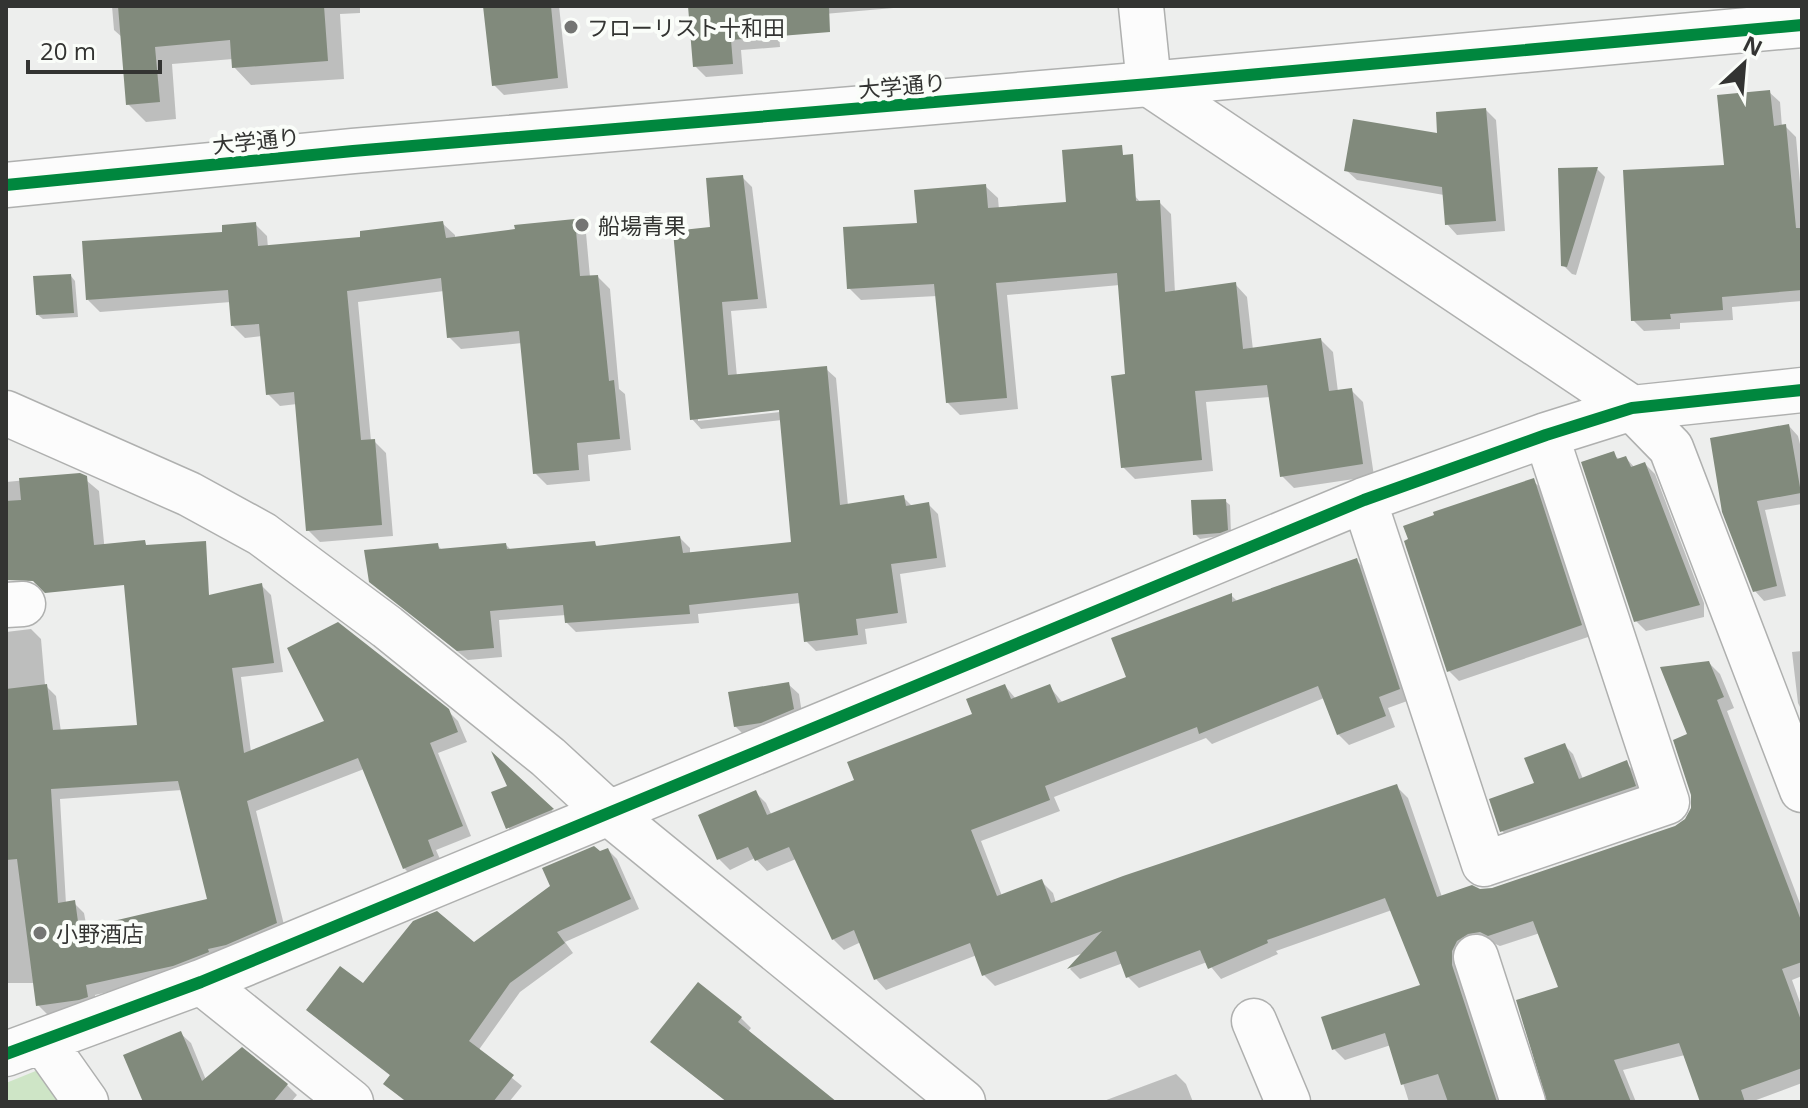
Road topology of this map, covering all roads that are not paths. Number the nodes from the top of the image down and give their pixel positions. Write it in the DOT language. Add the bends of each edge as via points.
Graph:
graph roads {
  1 [pos="1141,6"];
  2 [pos="1802,25"];
  3 [pos="1149,84"];
  4 [pos="6,185"];
  5 [pos="1802,390"];
  6 [pos="1632,408"];
  7 [pos="6,413"];
  8 [pos="1546,435"];
  9 [pos="1364,500"];
  10 [pos="1802,790"];
  11 [pos="610,814"];
  12 [pos="1476,957"];
  13 [pos="201,982"];
  14 [pos="1254,1021"];
  15 [pos="25,1047"];
  16 [pos="86,1102"];
  17 [pos="351,1102"];
  18 [pos="963,1102"];
  19 [pos="1288,1102"];
  20 [pos="1523,1102"];
  1 -- 3 [label="street"];
  2 -- 3 [label="street, 大学通り"];
  3 -- 4 [label="street, 大学通り"];
  3 -- 6 [label="street"];
  5 -- 6 [label="street"];
  6 -- 8 [label="street"];
  6 -- 10 [label="street" via="1671,448"];
  7 -- 11 [label="street" via="189,494 262,534 387,627"];
  8 -- 9 [label="street"];
  8 -- 9 [label="street" via="1667,802 1484,864"];
  9 -- 11 [label="street"];
  11 -- 13 [label="street"];
  11 -- 18 [label="street"];
  12 -- 20 [label="street"];
  13 -- 15 [label="street"];
  13 -- 17 [label="street"];
  14 -- 19 [label="street"];
  15 -- 16 [label="street"];
}
